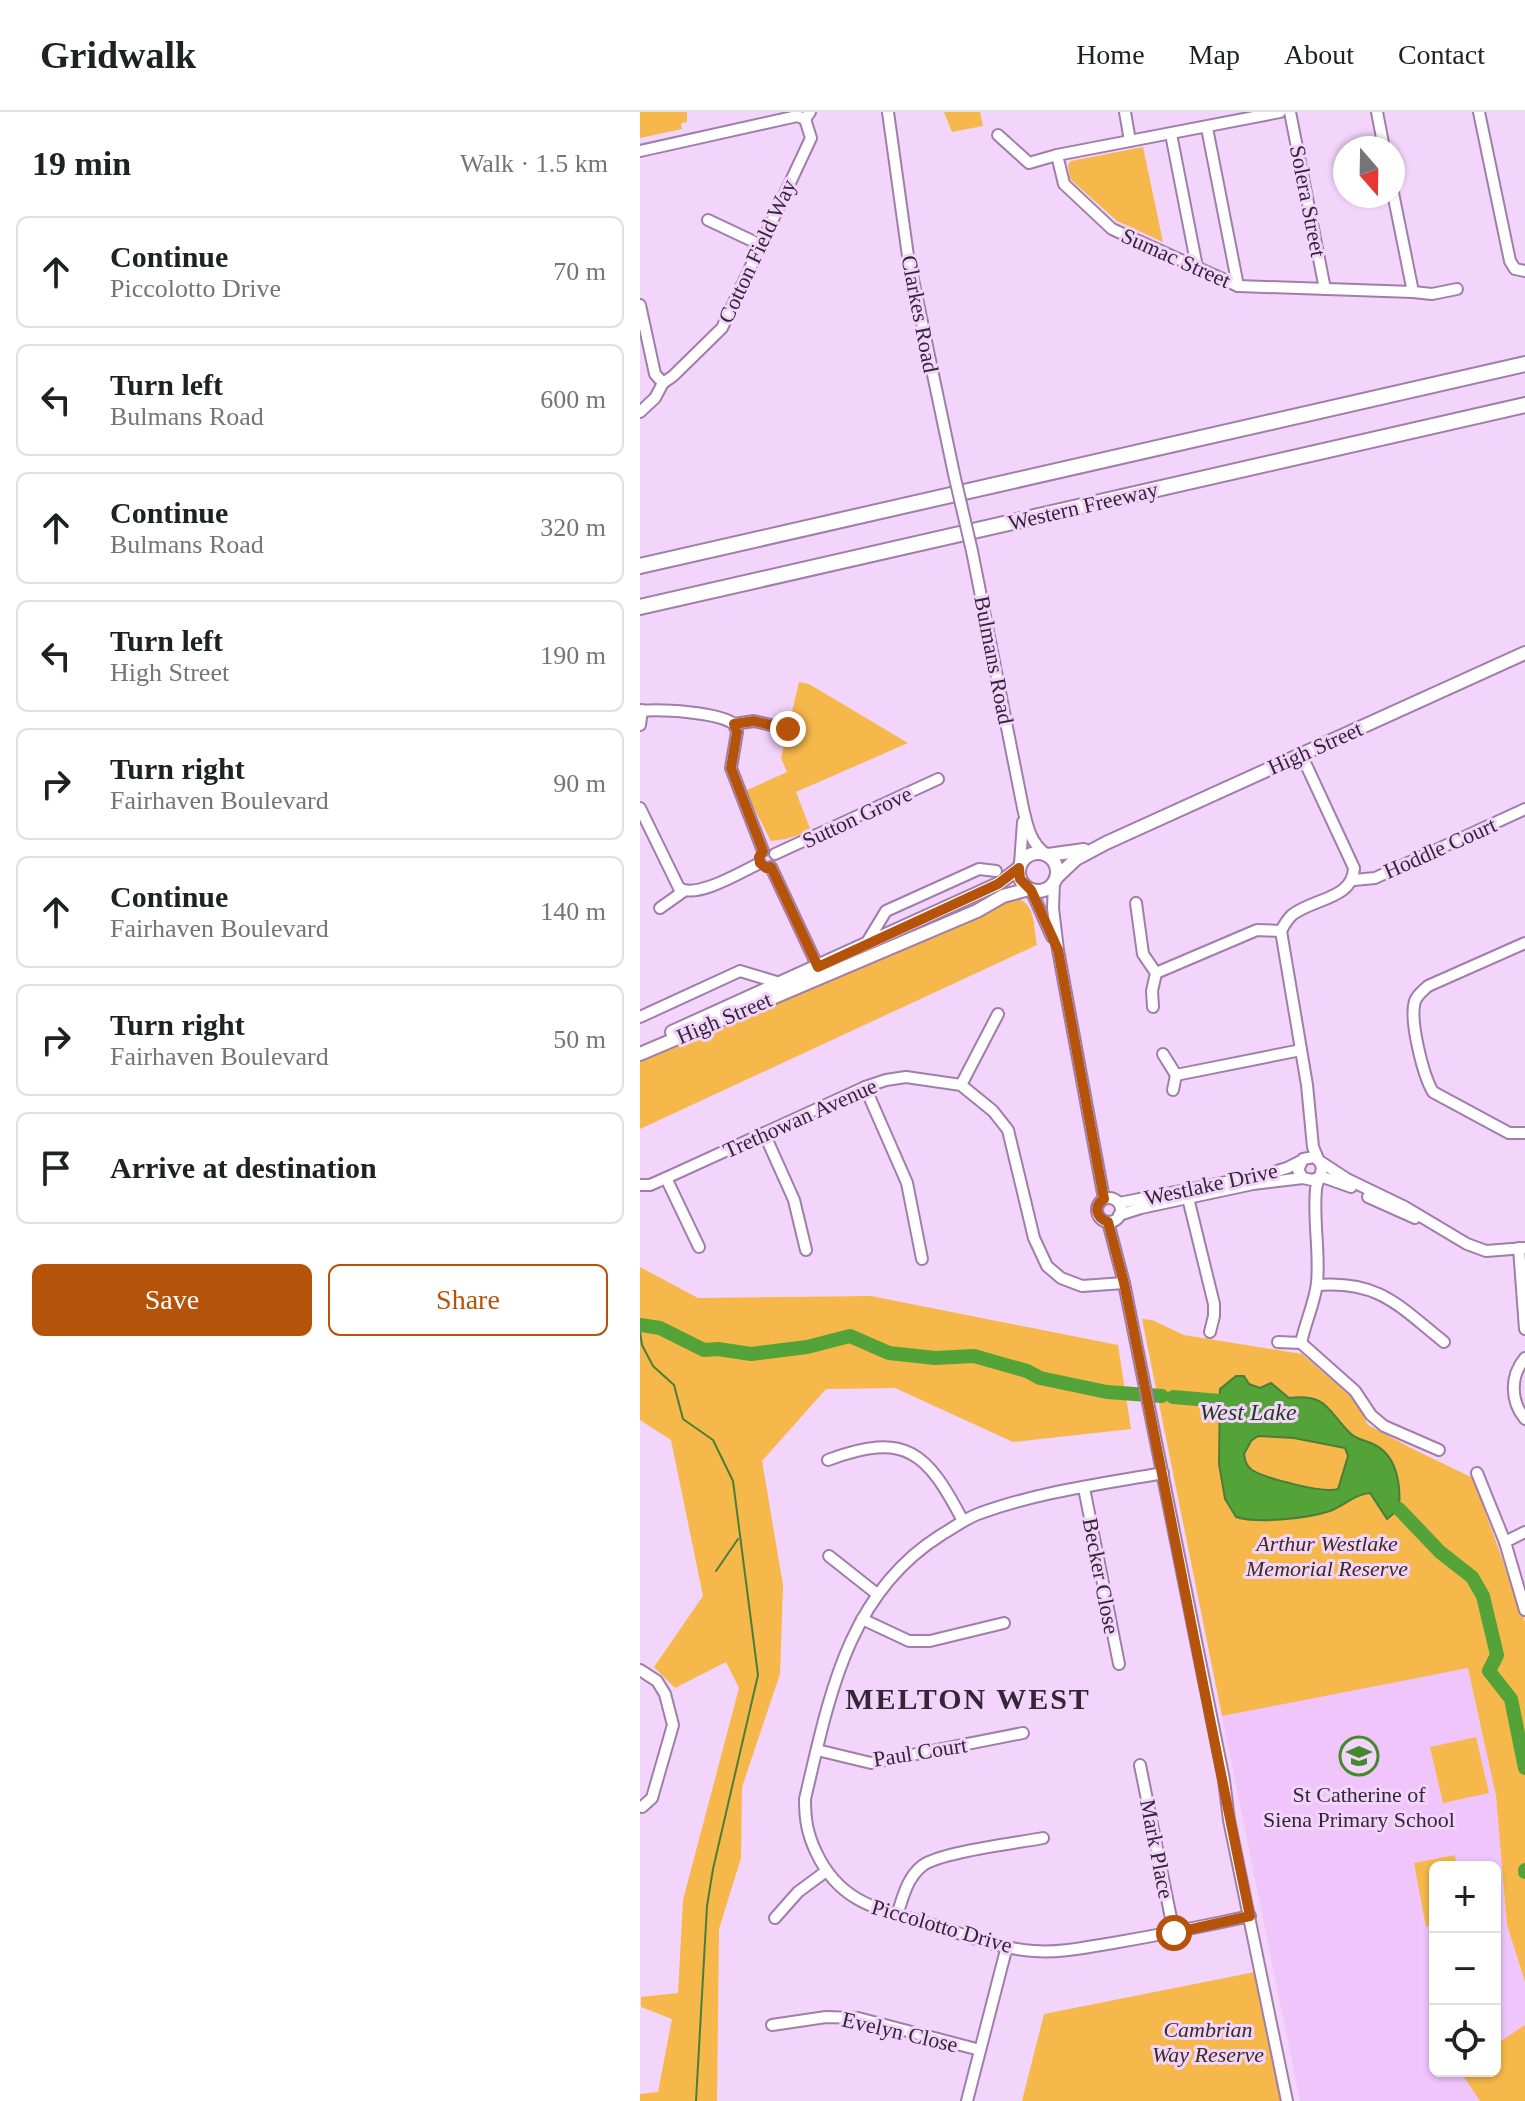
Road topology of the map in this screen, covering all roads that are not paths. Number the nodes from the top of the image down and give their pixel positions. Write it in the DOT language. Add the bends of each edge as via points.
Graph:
graph roads {
  1 [pos="888,112"];
  2 [pos="1125,112"];
  3 [pos="1280,112"];
  4 [pos="1290,112"];
  5 [pos="1377,112"];
  6 [pos="1479,112"];
  7 [pos="807,115"];
  8 [pos="1207,128"];
  9 [pos="1171,134"];
  10 [pos="998,135"];
  11 [pos="1382,136"];
  12 [pos="1130,141"];
  13 [pos="640,151"];
  14 [pos="1057,155"];
  15 [pos="1396,208"];
  16 [pos="708,220"];
  17 [pos="761,245"];
  18 [pos="1197,267"];
  19 [pos="1525,271"];
  20 [pos="1238,286"];
  21 [pos="1325,289"];
  22 [pos="1457,289"];
  23 [pos="1413,292"];
  24 [pos="640,305"];
  25 [pos="1525,364"];
  26 [pos="663,383"];
  27 [pos="1525,405"];
  28 [pos="640,412"];
  29 [pos="963,513"];
  30 [pos="640,566"];
  31 [pos="640,607"];
  32 [pos="1525,653"];
  33 [pos="641,711"];
  34 [pos="734,724"];
  35 [pos="640,725"];
  36 [pos="788,729"];
  37 [pos="1301,754"];
  38 [pos="938,779"];
  39 [pos="640,808"];
  40 [pos="1023,808"];
  41 [pos="1525,809"];
  42 [pos="1106,843"];
  43 [pos="763,851"];
  44 [pos="775,854"];
  45 [pos="1047,855"];
  46 [pos="765,865"];
  47 [pos="1020,866"];
  48 [pos="996,871"];
  49 [pos="967,874"];
  50 [pos="1055,880"];
  51 [pos="1354,880"];
  52 [pos="987,889"];
  53 [pos="1030,889"];
  54 [pos="684,891"];
  55 [pos="1136,903"];
  56 [pos="660,908"];
  57 [pos="1281,931"];
  58 [pos="1525,943"];
  59 [pos="865,946"];
  60 [pos="1058,950"];
  61 [pos="818,967"];
  62 [pos="1156,973"];
  63 [pos="780,983"];
  64 [pos="1153,1007"];
  65 [pos="998,1014"];
  66 [pos="640,1017"];
  67 [pos="640,1047"];
  68 [pos="1301,1050"];
  69 [pos="640,1054"];
  70 [pos="1163,1054"];
  71 [pos="1176,1075"];
  72 [pos="961,1085"];
  73 [pos="865,1087"];
  74 [pos="1173,1090"];
  75 [pos="1311,1129"];
  76 [pos="764,1133"];
  77 [pos="1525,1133"];
  78 [pos="1302,1160"];
  79 [pos="1319,1160"];
  80 [pos="1319,1177"];
  81 [pos="666,1178"];
  82 [pos="1304,1178"];
  83 [pos="640,1185"];
  84 [pos="1188,1198"];
  85 [pos="1104,1199"];
  86 [pos="1119,1203"];
  87 [pos="1315,1212"];
  88 [pos="1119,1215"];
  89 [pos="1108,1222"];
  90 [pos="1432,1224"];
  91 [pos="699,1247"];
  92 [pos="1522,1248"];
  93 [pos="806,1250"];
  94 [pos="922,1259"];
  95 [pos="1124,1283"];
  96 [pos="1317,1285"];
  97 [pos="1525,1329"];
  98 [pos="1210,1334"];
  99 [pos="1444,1337"];
  100 [pos="1278,1342"];
  101 [pos="1301,1343"];
  102 [pos="1525,1358"];
  103 [pos="1525,1419"];
  104 [pos="1439,1450"];
  105 [pos="828,1460"];
  106 [pos="1163,1473"];
  107 [pos="1477,1473"];
  108 [pos="1084,1488"];
  109 [pos="963,1521"];
  110 [pos="1525,1532"];
  111 [pos="1505,1542"];
  112 [pos="829,1556"];
  113 [pos="877,1594"];
  114 [pos="1525,1610"];
  115 [pos="862,1619"];
  116 [pos="1004,1623"];
  117 [pos="1119,1664"];
  118 [pos="640,1670"];
  119 [pos="1023,1733"];
  120 [pos="817,1750"];
  121 [pos="1140,1765"];
  122 [pos="642,1807"];
  123 [pos="1043,1838"];
  124 [pos="825,1872"];
  125 [pos="897,1915"];
  126 [pos="1250,1916"];
  127 [pos="775,1918"];
  128 [pos="1174,1933"];
  129 [pos="1007,1946"];
  130 [pos="772,2025"];
  131 [pos="980,2050"];
  132 [pos="967,2101"];
  133 [pos="1287,2101"];
  1 -- 29 [label="street, Clarkes Road, bridge" via="908,256"];
  2 -- 12 [label="street"];
  3 -- 8 [label="street"];
  4 -- 21 [label="street, Solera Street"];
  5 -- 11 [label="street"];
  6 -- 19 [label="street" via="1510,261"];
  7 -- 13 [label="street"];
  7 -- 17 [label="street, Cotton Field Way" via="811,138"];
  8 -- 9 [label="street"];
  8 -- 20 [label="street"];
  9 -- 12 [label="street"];
  9 -- 18 [label="street"];
  10 -- 14 [label="street" via="1029,163"];
  12 -- 14 [label="street"];
  14 -- 18 [label="street, Sumac Street" via="1064,184 1112,229"];
  15 -- 23 [label="street"];
  16 -- 17 [label="street"];
  17 -- 26 [label="street, Cotton Field Way" via="722,328"];
  18 -- 20 [label="street, Sumac Street"];
  20 -- 21 [label="street, Sumac Street"];
  21 -- 23 [label="street, Sumac Street"];
  22 -- 23 [label="street, Sumac Street"];
  24 -- 26 [label="street" via="655,374"];
  25 -- 30 [label="highway, Western Freeway"];
  26 -- 28 [label="street, Cotton Field Way"];
  27 -- 31 [label="highway, Western Freeway"];
  29 -- 40 [label="street, Bulmans Road, bridge"];
  32 -- 37 [label="main road, High Street"];
  33 -- 34 [label="street" via="723,718"];
  33 -- 35 [label="street"];
  34 -- 36 [label="street" via="754,721"];
  34 -- 43 [label="street" via="731,768"];
  37 -- 42 [label="main road, High Street"];
  37 -- 51 [label="street" via="1354,868"];
  38 -- 44 [label="street, Sutton Grove"];
  39 -- 54 [label="street"];
  40 -- 45 [label="street, Bulmans Road" via="1030,836"];
  40 -- 47 [label="street, Bulmans Road"];
  41 -- 51 [label="street, Hoddle Court" via="1375,878"];
  42 -- 45 [label="main road, High Street"];
  42 -- 50 [label="main road, High Street" via="1076,859"];
  43 -- 44 [label="street"];
  43 -- 46 [label="street" via="759,857"];
  44 -- 46 [label="street" via="776,862"];
  45 -- 47 [label="main road" via="1028,855"];
  45 -- 50 [label="main road" via="1056,866"];
  46 -- 54 [label="street"];
  46 -- 61 [label="street"];
  47 -- 52 [label="main road, High Street"];
  47 -- 53 [label="main road" via="1020,879"];
  48 -- 49 [label="street"];
  49 -- 52 [label="street"];
  49 -- 59 [label="street" via="886,911"];
  50 -- 53 [label="main road" via="1046,889"];
  50 -- 60 [label="street"];
  51 -- 57 [label="street, Hoddle Court" via="1348,888 1294,914"];
  52 -- 59 [label="main road, High Street"];
  53 -- 60 [label="street"];
  53 -- 69 [label="main road, High Street" via="1003,896"];
  54 -- 56 [label="street"];
  55 -- 62 [label="street" via="1143,954"];
  57 -- 62 [label="street" via="1257,930"];
  57 -- 68 [label="street"];
  58 -- 77 [label="street" via="1428,986 1414,1004 1426,1080 1433,1092 1509,1133"];
  59 -- 61 [label="main road, High Street"];
  60 -- 85 [label="street"];
  61 -- 63 [label="main road, High Street"];
  62 -- 64 [label="street"];
  63 -- 66 [label="street" via="740,971"];
  63 -- 67 [label="main road, High Street"];
  65 -- 72 [label="street"];
  68 -- 71 [label="street"];
  68 -- 75 [label="street"];
  70 -- 71 [label="street"];
  71 -- 74 [label="street"];
  72 -- 73 [label="street, Trethowan Avenue" via="906,1077"];
  72 -- 95 [label="street" via="1008,1130 1034,1238 1047,1266 1072,1284"];
  73 -- 76 [label="street, Trethowan Avenue"];
  73 -- 94 [label="street" via="907,1183"];
  75 -- 78 [label="street"];
  75 -- 79 [label="street"];
  76 -- 81 [label="street, Trethowan Avenue"];
  76 -- 93 [label="street" via="794,1200"];
  78 -- 79 [label="street"];
  78 -- 82 [label="street" via="1298,1170"];
  78 -- 86 [label="street, Westlake Drive" via="1267,1174"];
  79 -- 80 [label="street"];
  79 -- 90 [label="street"];
  80 -- 82 [label="street"];
  80 -- 87 [label="street"];
  80 -- 90 [label="street"];
  81 -- 83 [label="street, Trethowan Avenue"];
  81 -- 91 [label="street"];
  82 -- 84 [label="street, Westlake Drive"];
  82 -- 87 [label="street"];
  84 -- 88 [label="street, Westlake Drive"];
  84 -- 98 [label="street" via="1214,1304"];
  85 -- 86 [label="street"];
  85 -- 89 [label="street" via="1097,1212"];
  86 -- 88 [label="street"];
  87 -- 96 [label="street"];
  88 -- 89 [label="street"];
  89 -- 95 [label="street"];
  90 -- 92 [label="street" via="1486,1251"];
  92 -- 97 [label="street"];
  95 -- 106 [label="street"];
  96 -- 99 [label="street" via="1344,1283 1377,1292"];
  96 -- 101 [label="street"];
  100 -- 101 [label="street"];
  101 -- 104 [label="street" via="1355,1391 1384,1426"];
  102 -- 103 [label="street" via="1513,1390"];
  105 -- 109 [label="street" via="879,1445 908,1452 936,1474"];
  106 -- 108 [label="street, Piccolotto Drive"];
  106 -- 126 [label="street"];
  107 -- 111 [label="street"];
  108 -- 109 [label="street, Piccolotto Drive" via="1010,1503"];
  108 -- 117 [label="street, Becker Close"];
  109 -- 113 [label="street, Piccolotto Drive" via="918,1550"];
  110 -- 111 [label="street"];
  111 -- 114 [label="street"];
  112 -- 113 [label="street"];
  113 -- 115 [label="street, Piccolotto Drive"];
  115 -- 116 [label="street" via="909,1641"];
  115 -- 120 [label="street, Piccolotto Drive" via="844,1655"];
  118 -- 122 [label="street" via="665,1694 673,1725 652,1798"];
  119 -- 120 [label="street, Paul Court" via="871,1763"];
  120 -- 124 [label="street, Piccolotto Drive" via="805,1822"];
  121 -- 128 [label="street, Mark Place"];
  123 -- 125 [label="street" via="923,1864 908,1882"];
  124 -- 125 [label="street, Piccolotto Drive" via="861,1902"];
  124 -- 127 [label="street"];
  125 -- 129 [label="street, Piccolotto Drive"];
  126 -- 128 [label="street, Piccolotto Drive"];
  126 -- 133 [label="street"];
  128 -- 129 [label="street, Piccolotto Drive" via="1071,1950"];
  129 -- 131 [label="street"];
  130 -- 131 [label="street, Evelyn Close" via="858,2018"];
  131 -- 132 [label="street"];
}
